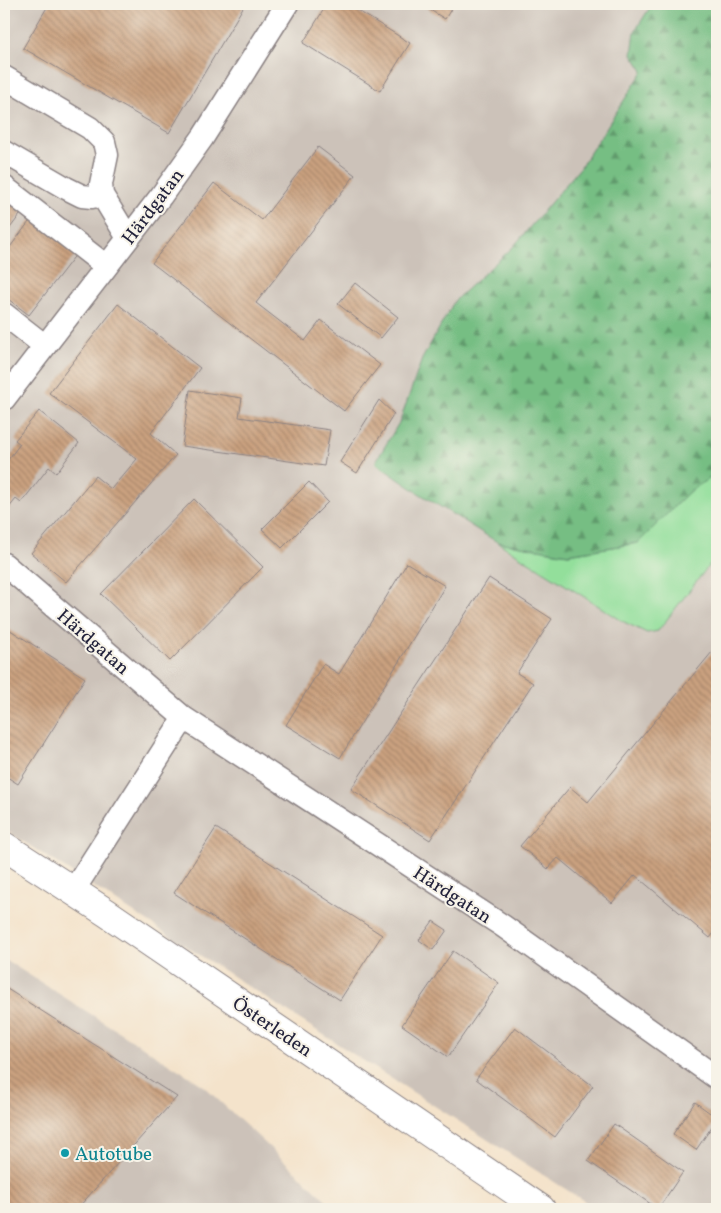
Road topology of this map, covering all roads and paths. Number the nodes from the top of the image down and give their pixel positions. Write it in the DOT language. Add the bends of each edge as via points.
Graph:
graph roads {
  1 [pos="287,4"];
  2 [pos="4,77"];
  3 [pos="4,152"];
  4 [pos="4,186"];
  5 [pos="102,195"];
  6 [pos="128,238"];
  7 [pos="106,266"];
  8 [pos="4,314"];
  9 [pos="44,346"];
  10 [pos="4,399"];
  11 [pos="4,564"];
  12 [pos="184,718"];
  13 [pos="4,846"];
  14 [pos="73,891"];
  15 [pos="717,1078"];
  16 [pos="541,1209"];
  1 -- 6 [label="street, Härdgatan" via="203,137"];
  2 -- 5 [label="street" via="90,128 104,142 107,155"];
  3 -- 5 [label="street" via="82,196"];
  4 -- 7 [label="street"];
  5 -- 6 [label="street"];
  6 -- 7 [label="street, Härdgatan"];
  7 -- 9 [label="street, Härdgatan"];
  8 -- 9 [label="street"];
  9 -- 10 [label="street, Härdgatan"];
  11 -- 12 [label="street, Härdgatan"];
  12 -- 14 [label="street"];
  12 -- 15 [label="street, Härdgatan" via="503,926"];
  13 -- 14 [label="main road, Österleden"];
  14 -- 16 [label="main road, Österleden"];
}
